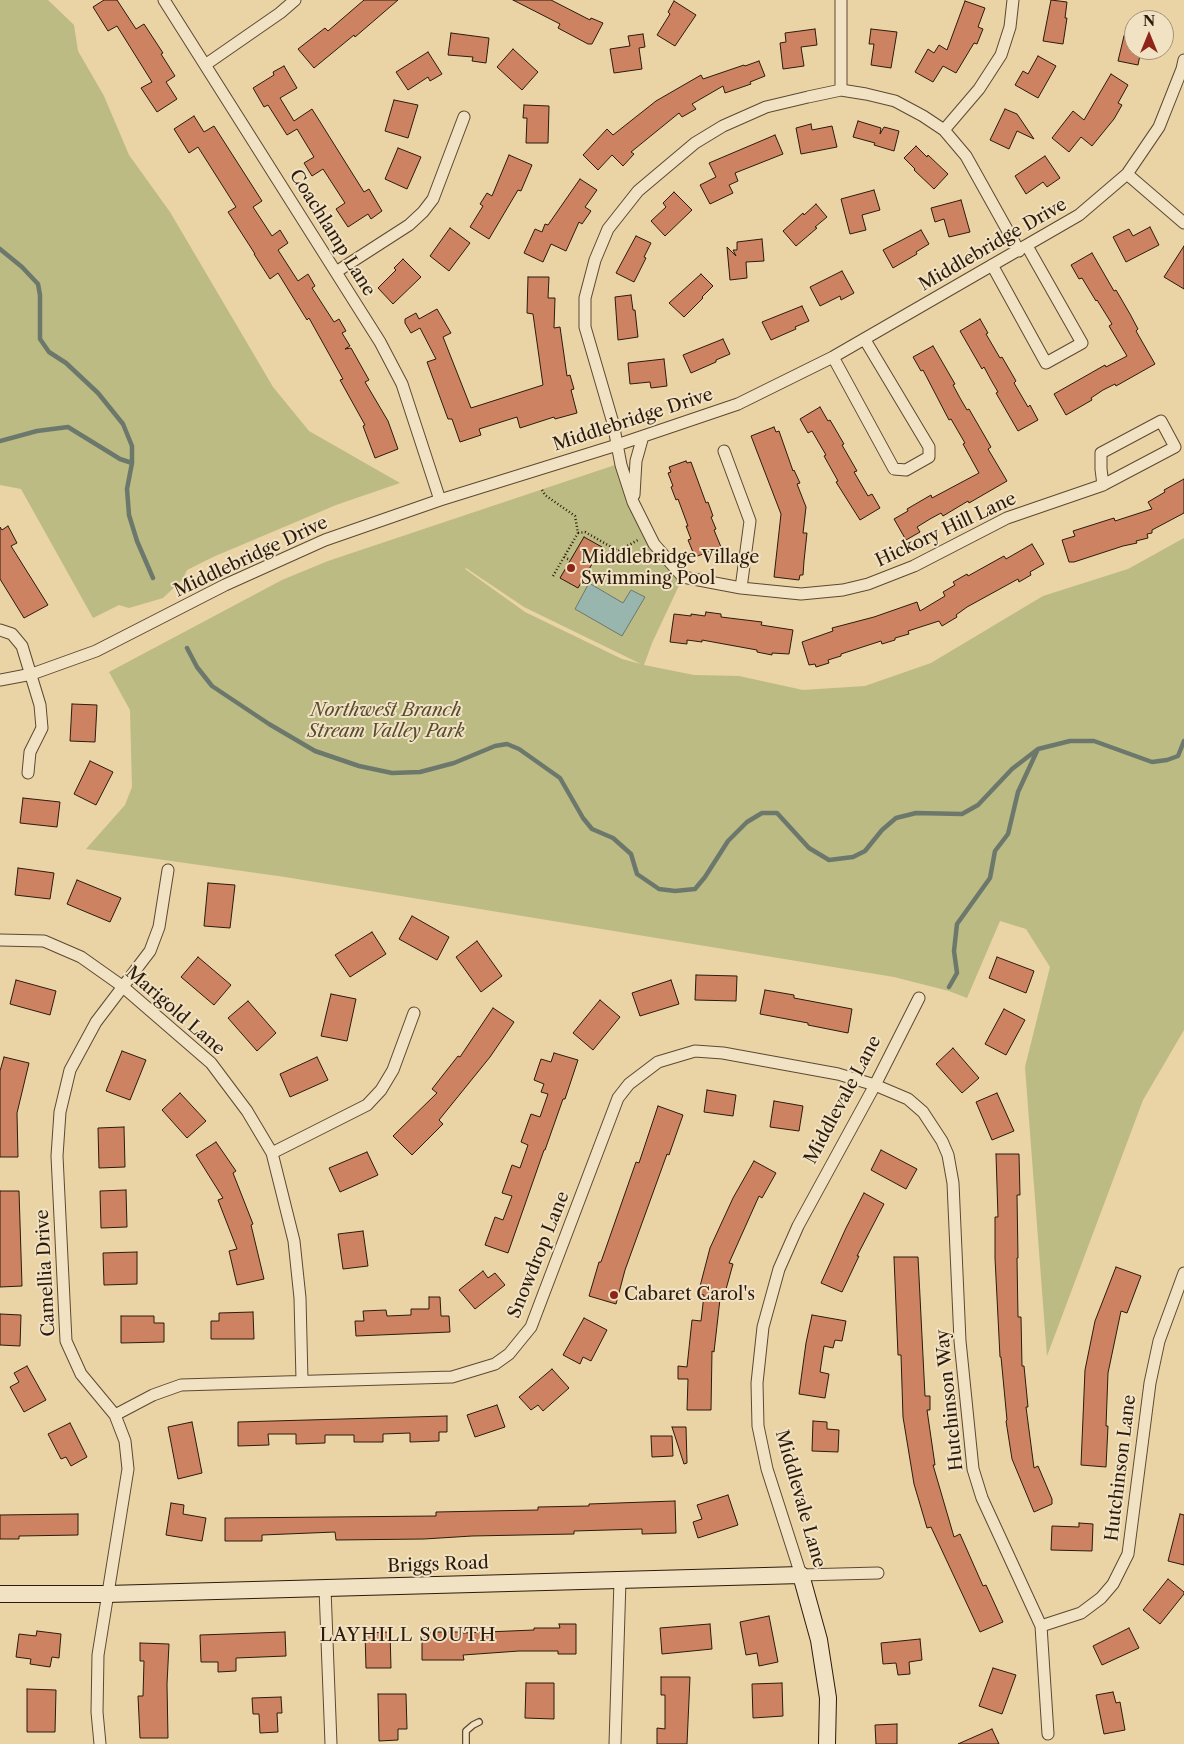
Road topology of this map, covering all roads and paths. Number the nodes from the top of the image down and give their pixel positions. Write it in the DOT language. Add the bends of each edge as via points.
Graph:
graph roads {
  1 [pos="164,0"];
  2 [pos="295,0"];
  3 [pos="841,0"];
  4 [pos="1013,0"];
  5 [pos="1184,60"];
  6 [pos="205,64"];
  7 [pos="841,90"];
  8 [pos="464,116"];
  9 [pos="944,130"];
  10 [pos="1127,174"];
  11 [pos="1184,223"];
  12 [pos="1023,248"];
  13 [pos="992,265"];
  14 [pos="336,272"];
  15 [pos="865,340"];
  16 [pos="833,357"];
  17 [pos="643,436"];
  18 [pos="617,445"];
  19 [pos="724,451"];
  20 [pos="1103,485"];
  21 [pos="542,490"];
  22 [pos="440,500"];
  23 [pos="633,502"];
  24 [pos="578,533"];
  25 [pos="641,539"];
  26 [pos="564,557"];
  27 [pos="570,560"];
  28 [pos="553,576"];
  29 [pos="741,588"];
  30 [pos="0,630"];
  31 [pos="32,674"];
  32 [pos="0,680"];
  33 [pos="28,773"];
  34 [pos="168,870"];
  35 [pos="0,940"];
  36 [pos="122,986"];
  37 [pos="919,998"];
  38 [pos="414,1013"];
  39 [pos="875,1085"];
  40 [pos="272,1153"];
  41 [pos="1184,1273"];
  42 [pos="302,1380"];
  43 [pos="115,1415"];
  44 [pos="878,1573"];
  45 [pos="801,1575"];
  46 [pos="620,1580"];
  47 [pos="325,1588"];
  48 [pos="0,1594"];
  49 [pos="107,1594"];
  50 [pos="1041,1626"];
  51 [pos="479,1722"];
  52 [pos="1048,1734"];
  53 [pos="100,1744"];
  54 [pos="331,1744"];
  55 [pos="466,1744"];
  56 [pos="615,1744"];
  57 [pos="827,1744"];
  1 -- 6 [label="street, Coachlamp Lane"];
  2 -- 6 [label="street"];
  3 -- 7 [label="street"];
  4 -- 9 [label="street" via="1010,27 1001,55 979,89"];
  5 -- 10 [label="street, Middlebridge Drive" via="1159,127"];
  6 -- 14 [label="street, Coachlamp Lane"];
  7 -- 9 [label="street" via="894,101"];
  7 -- 18 [label="street, Hickory Hill Lane" via="766,107 723,126 695,143 638,191 608,229 584,298 584,327 614,423"];
  8 -- 14 [label="street" via="433,199 423,212 409,225"];
  9 -- 12 [label="street" via="966,156"];
  10 -- 11 [label="street"];
  10 -- 12 [label="street, Middlebridge Drive" via="1079,215"];
  12 -- 13 [label="street, Middlebridge Drive"];
  12 -- 13 [label="street" via="1082,343 1046,364"];
  13 -- 15 [label="street, Middlebridge Drive"];
  14 -- 22 [label="street, Coachlamp Lane" via="402,384"];
  15 -- 16 [label="street, Middlebridge Drive"];
  15 -- 16 [label="street" via="929,447 930,457 906,470 894,469"];
  16 -- 17 [label="street, Middlebridge Drive" via="738,404"];
  17 -- 18 [label="street, Middlebridge Drive"];
  17 -- 23 [label="street" via="636,461"];
  18 -- 22 [label="street, Middlebridge Drive"];
  18 -- 23 [label="street, Hickory Hill Lane"];
  19 -- 29 [label="street" via="750,521"];
  20 -- 20 [label="street, Hickory Hill Lane" via="1175,447 1161,421 1102,453 1100,470"];
  20 -- 29 [label="street, Hickory Hill Lane" via="1006,518 914,566 868,584 801,594"];
  21 -- 24 [label="path" via="575,516"];
  22 -- 31 [label="street, Middlebridge Drive" via="324,540 224,585 96,652"];
  23 -- 29 [label="street, Hickory Hill Lane" via="654,544 683,577"];
  24 -- 25 [label="path" via="585,532 618,551"];
  24 -- 26 [label="path"];
  26 -- 27 [label="path"];
  26 -- 28 [label="path"];
  30 -- 31 [label="street" via="12,634 22,646"];
  31 -- 32 [label="street, Middlebridge Drive"];
  31 -- 33 [label="street" via="42,728 30,752"];
  34 -- 36 [label="street, Camellia Drive" via="159,927 150,951"];
  35 -- 36 [label="street, Marigold Lane" via="44,941 81,957"];
  36 -- 40 [label="street, Marigold Lane" via="211,1063"];
  36 -- 43 [label="street, Camellia Drive" via="96,1022 70,1070 60,1112 57,1156 66,1341 81,1374"];
  37 -- 39 [label="street, Middlevale Lane"];
  38 -- 40 [label="street" via="393,1070 367,1105"];
  39 -- 42 [label="street, Snowdrop Lane" via="838,1074 723,1053 695,1051 658,1062 629,1084 618,1098 532,1327 510,1354 495,1364 452,1377"];
  39 -- 45 [label="street, Middlevale Lane" via="798,1226 779,1269 763,1327 757,1384 758,1426 767,1469"];
  39 -- 50 [label="street, Hutchinson Way" via="908,1099 923,1112 948,1155 953,1183 960,1341 973,1469 982,1498"];
  40 -- 42 [label="street, Marigold Lane" via="294,1241 300,1298"];
  41 -- 50 [label="street, Hutchinson Lane" via="1159,1341 1150,1384 1128,1554 1102,1598 1081,1613"];
  42 -- 43 [label="street, Snowdrop Lane" via="181,1385"];
  43 -- 49 [label="street, Camellia Drive" via="125,1441 128,1469"];
  44 -- 45 [label="street, Briggs Road"];
  45 -- 46 [label="street, Briggs Road"];
  45 -- 57 [label="street, Middlevale Lane" via="819,1640 828,1698"];
  46 -- 47 [label="street, Briggs Road"];
  46 -- 56 [label="street"];
  47 -- 49 [label="street, Briggs Road"];
  47 -- 54 [label="street"];
  48 -- 49 [label="street, Briggs Road"];
  49 -- 53 [label="street, Camellia Drive" via="98,1655"];
  50 -- 52 [label="street, Hutchinson Way"];
  51 -- 55 [label="lane" via="466,1731"];
}
